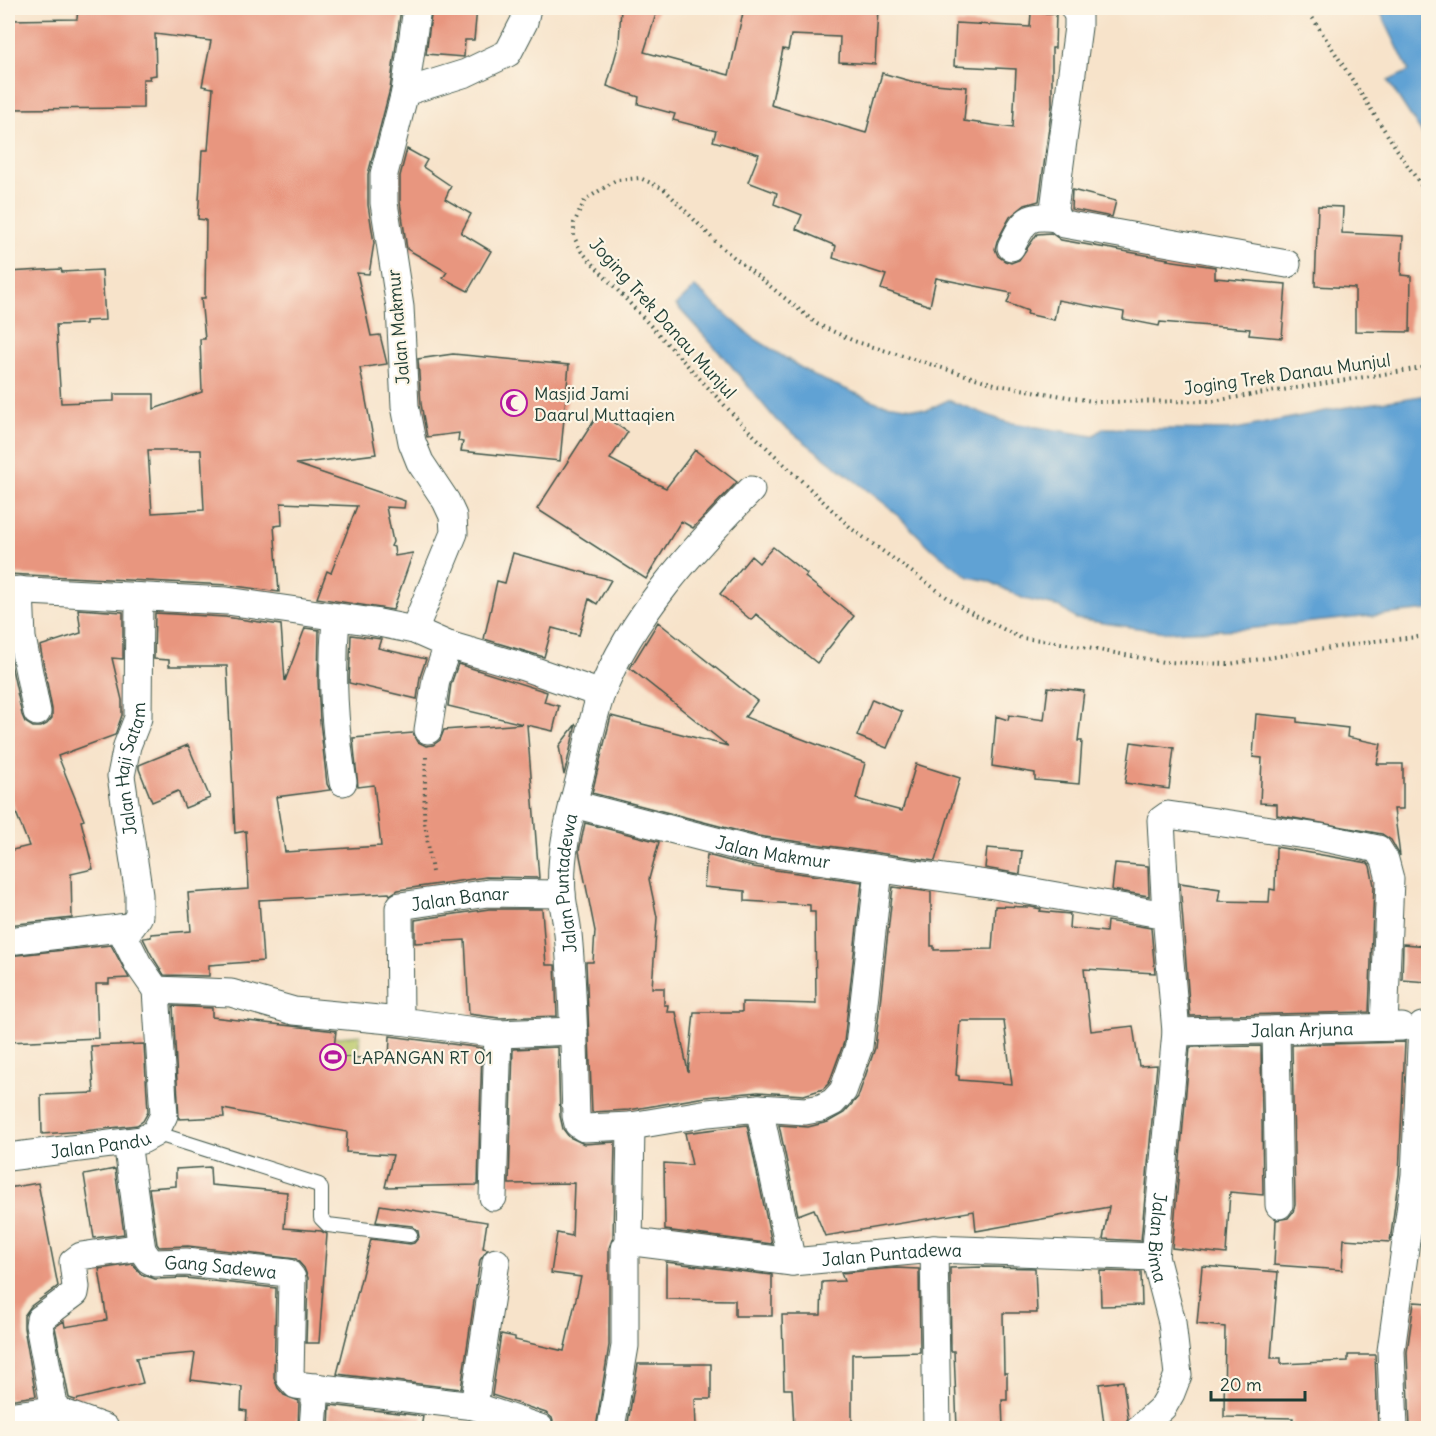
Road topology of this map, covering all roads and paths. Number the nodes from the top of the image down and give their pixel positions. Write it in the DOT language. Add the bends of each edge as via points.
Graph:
graph roads {
  1 [pos="417,8"];
  2 [pos="527,8"];
  3 [pos="1074,8"];
  4 [pos="1306,8"];
  5 [pos="405,92"];
  6 [pos="1428,195"];
  7 [pos="1057,218"];
  8 [pos="1011,247"];
  9 [pos="1287,264"];
  10 [pos="1428,367"];
  11 [pos="752,490"];
  12 [pos="14,590"];
  13 [pos="139,597"];
  14 [pos="336,618"];
  15 [pos="414,630"];
  16 [pos="1428,636"];
  17 [pos="448,645"];
  18 [pos="601,694"];
  19 [pos="37,712"];
  20 [pos="428,730"];
  21 [pos="343,782"];
  22 [pos="573,804"];
  23 [pos="879,870"];
  24 [pos="562,894"];
  25 [pos="436,900"];
  26 [pos="1166,915"];
  27 [pos="120,928"];
  28 [pos="8,941"];
  29 [pos="156,990"];
  30 [pos="400,1021"];
  31 [pos="1384,1027"];
  32 [pos="1425,1027"];
  33 [pos="1276,1030"];
  34 [pos="574,1031"];
  35 [pos="1176,1032"];
  36 [pos="498,1034"];
  37 [pos="759,1108"];
  38 [pos="631,1126"];
  39 [pos="155,1133"];
  40 [pos="127,1142"];
  41 [pos="8,1157"];
  42 [pos="493,1197"];
  43 [pos="1279,1205"];
  44 [pos="410,1235"];
  45 [pos="629,1243"];
  46 [pos="933,1249"];
  47 [pos="142,1250"];
  48 [pos="1155,1257"];
  49 [pos="496,1262"];
  50 [pos="792,1262"];
  51 [pos="316,1387"];
  52 [pos="474,1406"];
  53 [pos="55,1410"];
  54 [pos="8,1416"];
  55 [pos="105,1428"];
  56 [pos="314,1428"];
  57 [pos="540,1428"];
  58 [pos="611,1428"];
  59 [pos="937,1428"];
  60 [pos="1140,1428"];
  61 [pos="1394,1428"];
  1 -- 5 [label="street, Jalan Makmur"];
  2 -- 5 [label="street" via="508,53 466,73"];
  3 -- 7 [label="street" via="1078,27 1054,209"];
  4 -- 6 [label="path"];
  5 -- 15 [label="street, Jalan Makmur" via="384,174 384,203 400,307 405,406 412,442 453,516 454,533"];
  7 -- 8 [label="street" via="1029,218 1021,225"];
  7 -- 9 [label="street" via="1064,224"];
  10 -- 16 [label="path, Joging Trek Danau Munjul" via="1213,401 1097,402 998,385 854,341 817,324 720,246 664,189 640,178 616,180 602,188 585,200 574,223 573,237 580,251 742,424 852,529 962,608 1021,638 1163,662 1229,664"];
  11 -- 18 [label="street" via="673,574 629,636"];
  12 -- 13 [label="street"];
  12 -- 19 [label="street"];
  13 -- 14 [label="street" via="227,601"];
  13 -- 27 [label="street, Jalan Haji Satam" via="138,717 121,776 139,916 132,926"];
  14 -- 15 [label="street"];
  14 -- 21 [label="street" via="332,694"];
  15 -- 17 [label="street"];
  17 -- 18 [label="street"];
  17 -- 20 [label="street" via="436,680"];
  18 -- 22 [label="street"];
  20 -- 25 [label="path" via="424,816"];
  22 -- 23 [label="street, Jalan Makmur" via="755,851"];
  22 -- 24 [label="street, Jalan Puntadewa" via="563,851"];
  23 -- 26 [label="street, Jalan Makmur"];
  23 -- 37 [label="street, Jalan Puntadewa" via="859,1046 843,1091 821,1108"];
  24 -- 25 [label="street, Jalan Banar" via="488,893"];
  24 -- 34 [label="street, Jalan Puntadewa"];
  25 -- 30 [label="street, Jalan Banar" via="399,908"];
  26 -- 31 [label="street" via="1161,820 1168,815 1378,849 1390,879"];
  26 -- 35 [label="street"];
  27 -- 28 [label="street"];
  27 -- 29 [label="street"];
  29 -- 30 [label="street" via="231,993 294,1011"];
  29 -- 39 [label="street, Jalan Pandu" via="164,1115"];
  30 -- 36 [label="street"];
  31 -- 32 [label="street, Jalan Arjuna"];
  31 -- 33 [label="street, Jalan Arjuna"];
  32 -- 61 [label="street" via="1415,1174 1391,1351"];
  33 -- 35 [label="street, Jalan Arjuna"];
  33 -- 43 [label="street"];
  34 -- 36 [label="street"];
  34 -- 38 [label="street, Jalan Puntadewa" via="578,1124 584,1128"];
  35 -- 48 [label="street, Jalan Bima"];
  36 -- 42 [label="street"];
  37 -- 38 [label="street, Jalan Puntadewa"];
  37 -- 50 [label="street"];
  38 -- 45 [label="street"];
  39 -- 40 [label="street, Jalan Pandu"];
  39 -- 44 [label="lane" via="319,1185 321,1218 328,1225"];
  40 -- 41 [label="street, Jalan Pandu"];
  40 -- 47 [label="street"];
  45 -- 50 [label="street, Jalan Puntadewa"];
  45 -- 58 [label="street" via="625,1248 625,1346"];
  46 -- 48 [label="street, Jalan Puntadewa"];
  46 -- 50 [label="street, Jalan Puntadewa"];
  46 -- 59 [label="street"];
  47 -- 51 [label="street, Gang Sadewa" via="155,1263 186,1262 288,1273 292,1278 290,1378 296,1386"];
  47 -- 53 [label="street, Gang Sadewa" via="81,1256 73,1262 75,1293 40,1319"];
  48 -- 60 [label="street, Jalan Bima" via="1172,1322 1178,1375 1163,1407"];
  49 -- 52 [label="street"];
  51 -- 52 [label="street, Gang Sadewa"];
  51 -- 56 [label="street"];
  52 -- 57 [label="street, Gang Sadewa"];
  53 -- 54 [label="street"];
  53 -- 55 [label="street"];
}
